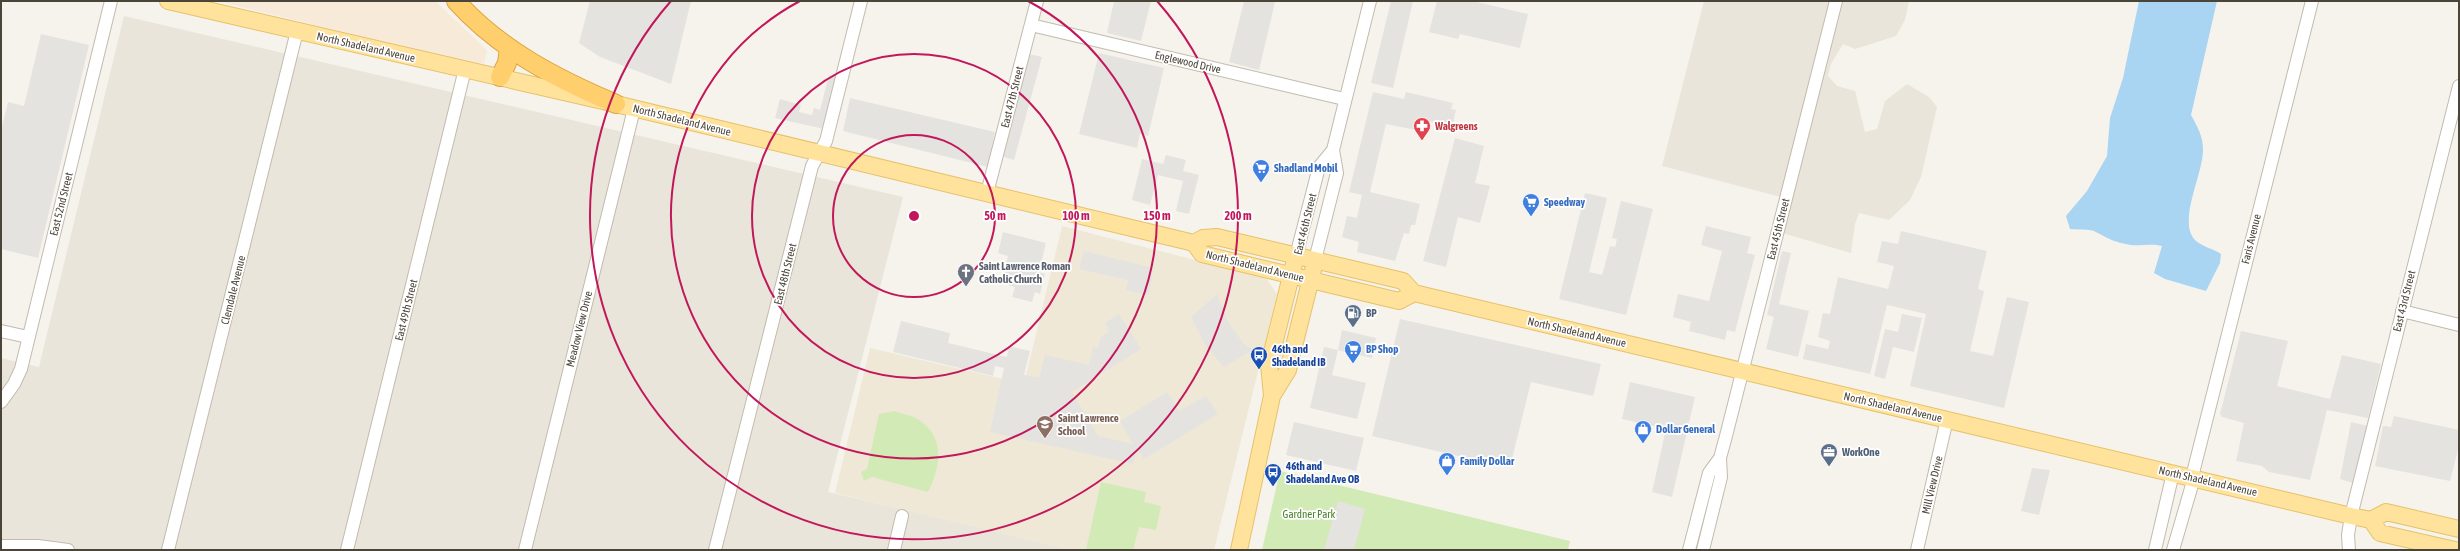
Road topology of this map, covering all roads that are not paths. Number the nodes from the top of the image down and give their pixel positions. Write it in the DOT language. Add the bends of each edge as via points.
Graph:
graph roads {
  1 [pos="110,1"];
  2 [pos="168,1"];
  3 [pos="456,1"];
  4 [pos="861,1"];
  5 [pos="1037,1"];
  6 [pos="1370,1"];
  7 [pos="1836,1"];
  8 [pos="2312,1"];
  9 [pos="1031,25"];
  10 [pos="297,31"];
  11 [pos="509,48"];
  12 [pos="465,69"];
  13 [pos="500,78"];
  14 [pos="2459,86"];
  15 [pos="1344,99"];
  16 [pos="616,104"];
  17 [pos="634,109"];
  18 [pos="2455,116"];
  19 [pos="1333,150"];
  20 [pos="819,154"];
  21 [pos="987,193"];
  22 [pos="1194,243"];
  23 [pos="1296,256"];
  24 [pos="1315,260"];
  25 [pos="1291,275"];
  26 [pos="1310,280"];
  27 [pos="1414,293"];
  28 [pos="2402,311"];
  29 [pos="2459,325"];
  30 [pos="1,331"];
  31 [pos="28,337"];
  32 [pos="1742,371"];
  33 [pos="1272,396"];
  34 [pos="1,402"];
  35 [pos="1947,419"];
  36 [pos="1720,458"];
  37 [pos="2173,473"];
  38 [pos="2193,478"];
  39 [pos="902,516"];
  40 [pos="2351,516"];
  41 [pos="2371,520"];
  42 [pos="2459,529"];
  43 [pos="1,546"];
  44 [pos="68,550"];
  45 [pos="168,550"];
  46 [pos="347,550"];
  47 [pos="525,550"];
  48 [pos="716,550"];
  49 [pos="894,550"];
  50 [pos="1239,550"];
  51 [pos="1689,550"];
  52 [pos="1703,550"];
  53 [pos="1917,550"];
  54 [pos="2155,550"];
  55 [pos="2173,550"];
  56 [pos="2349,550"];
  57 [pos="2455,550"];
  1 -- 31 [label="street, East 52nd Street"];
  2 -- 10 [label="main road, North Shadeland Avenue"];
  3 -- 11 [label="highway"];
  4 -- 20 [label="street, East 48th Street" via="826,141"];
  5 -- 9 [label="street, East 47th Street"];
  6 -- 15 [label="street, East 46th Street"];
  7 -- 32 [label="street, East 45th Street"];
  8 -- 38 [label="street, Faris Avenue"];
  9 -- 15 [label="street, Englewood Drive"];
  9 -- 21 [label="street, East 47th Street"];
  10 -- 12 [label="main road, North Shadeland Avenue"];
  10 -- 45 [label="street, Clemdale Avenue"];
  11 -- 13 [label="highway" via="507,63"];
  11 -- 16 [label="highway" via="551,74"];
  12 -- 13 [label="main road, North Shadeland Avenue"];
  12 -- 46 [label="street, East 49th Street"];
  13 -- 16 [label="main road, North Shadeland Avenue"];
  14 -- 18 [label="street, East 43rd Street"];
  15 -- 19 [label="street, East 46th Street"];
  16 -- 17 [label="main road, North Shadeland Avenue"];
  17 -- 20 [label="main road, North Shadeland Avenue"];
  17 -- 47 [label="street, Meadow View Drive"];
  18 -- 28 [label="street, East 43rd Street"];
  19 -- 23 [label="street, East 46th Street" via="1319,167"];
  19 -- 24 [label="street, East 46th Street" via="1337,173"];
  20 -- 21 [label="main road, North Shadeland Avenue"];
  20 -- 48 [label="street, East 48th Street" via="812,166"];
  21 -- 22 [label="main road, North Shadeland Avenue"];
  22 -- 23 [label="main road, North Shadeland Avenue" via="1203,238 1217,237"];
  22 -- 25 [label="main road, North Shadeland Avenue" via="1202,254"];
  23 -- 24 [label="main road, North Shadeland Avenue"];
  23 -- 25 [label="main road, East 46th Street"];
  24 -- 26 [label="main road, East 46th Street"];
  24 -- 27 [label="main road, North Shadeland Avenue" via="1406,282"];
  25 -- 26 [label="main road, North Shadeland Avenue"];
  25 -- 33 [label="main road, East 46th Street" via="1269,364"];
  26 -- 27 [label="main road, North Shadeland Avenue" via="1399,300"];
  26 -- 33 [label="main road, East 46th Street" via="1288,370"];
  27 -- 32 [label="main road, North Shadeland Avenue"];
  28 -- 29 [label="street"];
  28 -- 40 [label="street, East 43rd Street"];
  30 -- 31 [label="street"];
  31 -- 34 [label="street, East 52nd Street" via="21,369"];
  32 -- 35 [label="main road, North Shadeland Avenue"];
  32 -- 36 [label="street, East 45th Street"];
  33 -- 50 [label="main road, East 46th Street"];
  35 -- 37 [label="main road, North Shadeland Avenue"];
  35 -- 53 [label="street, Mill View Drive"];
  36 -- 51 [label="street, East 45th Street" via="1709,473"];
  36 -- 52 [label="street, East 45th Street" via="1721,477"];
  37 -- 38 [label="main road, North Shadeland Avenue"];
  37 -- 54 [label="street"];
  38 -- 40 [label="main road, North Shadeland Avenue"];
  38 -- 55 [label="street, Faris Avenue"];
  39 -- 49 [label="street"];
  40 -- 41 [label="main road, North Shadeland Avenue"];
  40 -- 56 [label="street, East 43rd Street"];
  41 -- 42 [label="main road" via="2386,512"];
  41 -- 57 [label="main road" via="2380,533"];
  43 -- 44 [label="street" via="38,546"];
}
